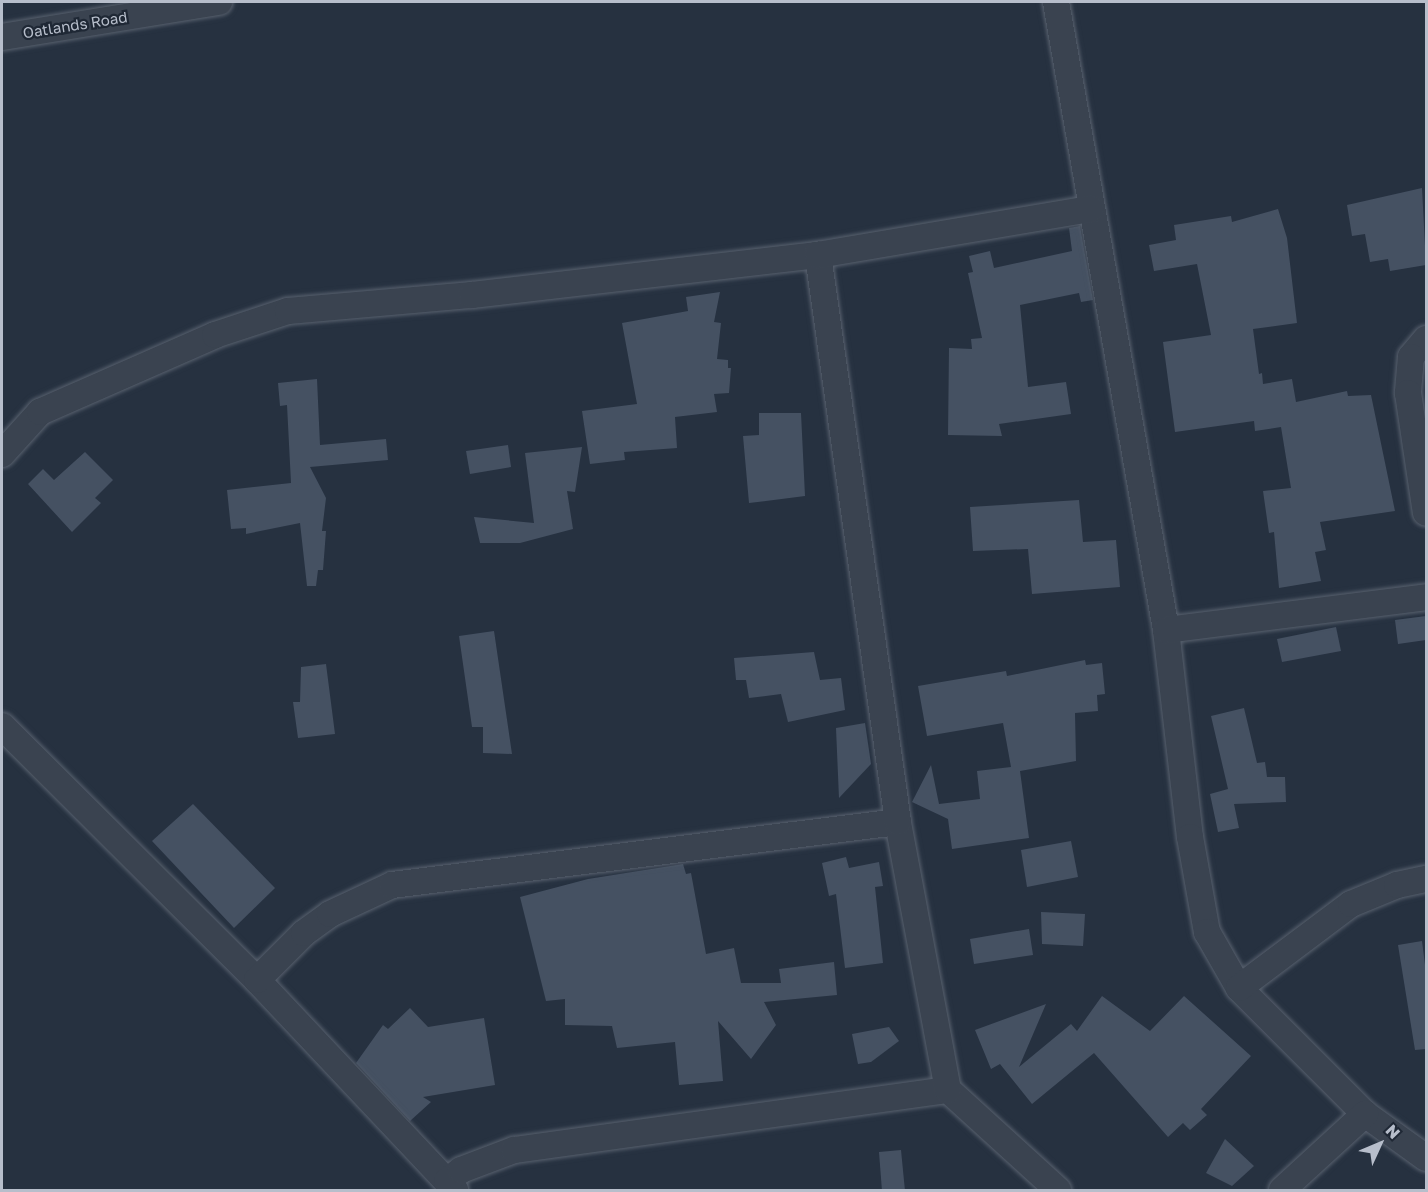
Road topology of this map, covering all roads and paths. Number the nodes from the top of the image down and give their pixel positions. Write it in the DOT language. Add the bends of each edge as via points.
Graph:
graph roads {
  1 [pos="219,2"];
  2 [pos="1056,2"];
  3 [pos="2,37"];
  4 [pos="1091,209"];
  5 [pos="818,255"];
  6 [pos="1426,339"];
  7 [pos="2,454"];
  8 [pos="1426,513"];
  9 [pos="1426,597"];
  10 [pos="1166,630"];
  11 [pos="2,726"];
  12 [pos="898,822"];
  13 [pos="1426,879"];
  14 [pos="257,980"];
  15 [pos="1239,988"];
  16 [pos="948,1090"];
  17 [pos="1365,1114"];
  18 [pos="1426,1158"];
  19 [pos="451,1186"];
  20 [pos="1058,1191"];
  21 [pos="1282,1191"];
  1 -- 3 [label="street, Oatlands Road"];
  2 -- 4 [label="street"];
  4 -- 5 [label="street"];
  4 -- 10 [label="street"];
  5 -- 7 [label="street" via="472,295 288,311 214,335 40,412"];
  5 -- 12 [label="street"];
  6 -- 8 [label="street" via="1411,357 1408,393"];
  9 -- 10 [label="street"];
  10 -- 15 [label="street" via="1190,837 1207,932"];
  11 -- 14 [label="street"];
  12 -- 14 [label="street" via="392,885 330,914 304,933"];
  12 -- 16 [label="street"];
  13 -- 15 [label="street" via="1397,885 1351,904"];
  14 -- 19 [label="street"];
  15 -- 17 [label="street"];
  16 -- 19 [label="street" via="514,1150 461,1170"];
  16 -- 20 [label="street"];
  17 -- 18 [label="street"];
  17 -- 21 [label="street"];
}
